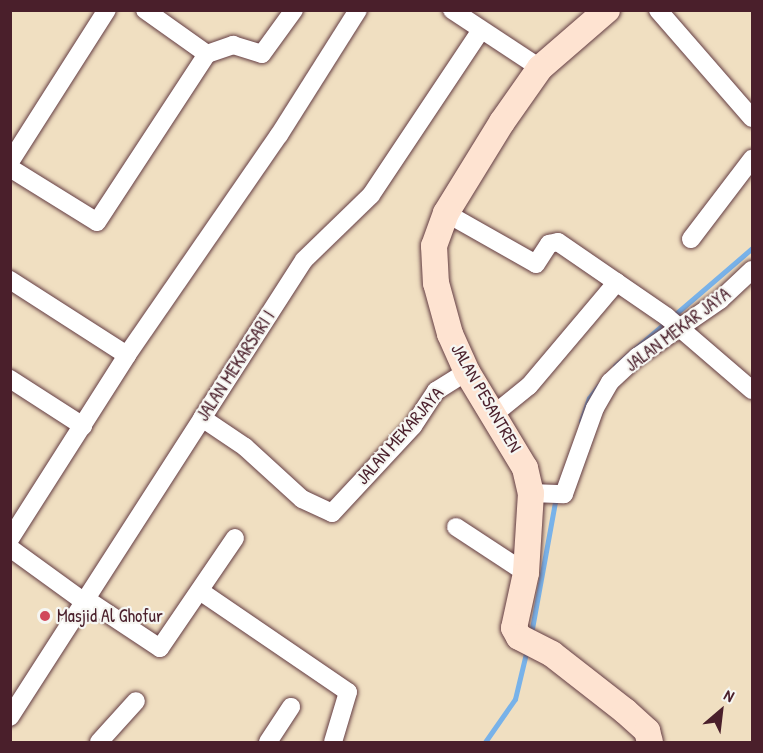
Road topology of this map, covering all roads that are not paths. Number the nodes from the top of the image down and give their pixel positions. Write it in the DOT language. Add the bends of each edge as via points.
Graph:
graph roads {
  1 [pos="107,10"];
  2 [pos="145,10"];
  3 [pos="294,10"];
  4 [pos="358,10"];
  5 [pos="452,10"];
  6 [pos="607,10"];
  7 [pos="658,10"];
  8 [pos="481,30"];
  9 [pos="207,54"];
  10 [pos="540,68"];
  11 [pos="753,118"];
  12 [pos="753,159"];
  13 [pos="10,162"];
  14 [pos="10,168"];
  15 [pos="446,213"];
  16 [pos="691,239"];
  17 [pos="753,270"];
  18 [pos="10,280"];
  19 [pos="617,282"];
  20 [pos="676,324"];
  21 [pos="127,355"];
  22 [pos="467,372"];
  23 [pos="10,379"];
  24 [pos="753,390"];
  25 [pos="493,415"];
  26 [pos="202,418"];
  27 [pos="83,426"];
  28 [pos="547,493"];
  29 [pos="456,527"];
  30 [pos="235,538"];
  31 [pos="10,539"];
  32 [pos="10,548"];
  33 [pos="525,573"];
  34 [pos="201,591"];
  35 [pos="88,602"];
  36 [pos="136,701"];
  37 [pos="291,707"];
  38 [pos="10,717"];
  39 [pos="99,742"];
  40 [pos="268,742"];
  41 [pos="333,742"];
  42 [pos="650,742"];
  1 -- 13 [label="street"];
  2 -- 9 [label="street"];
  3 -- 9 [label="street" via="262,54 233,45"];
  4 -- 21 [label="street" via="279,135"];
  5 -- 8 [label="street"];
  6 -- 10 [label="street, JALAN PESANTREN"];
  7 -- 11 [label="street"];
  8 -- 10 [label="street"];
  8 -- 26 [label="street, JALAN MEKARSARI I" via="371,195 304,261"];
  9 -- 14 [label="street" via="97,222"];
  10 -- 15 [label="street, JALAN PESANTREN"];
  12 -- 16 [label="street"];
  15 -- 19 [label="street" via="536,264 549,244 558,242"];
  15 -- 22 [label="street, JALAN PESANTREN" via="434,246 436,283 450,334"];
  17 -- 20 [label="street, JALAN MEKAR JAYA"];
  18 -- 21 [label="street"];
  19 -- 20 [label="street"];
  19 -- 25 [label="street" via="529,386"];
  20 -- 24 [label="street"];
  20 -- 28 [label="street, JALAN MEKAR JAYA" via="610,382 595,408 564,494"];
  21 -- 27 [label="street"];
  22 -- 25 [label="street, JALAN PESANTREN"];
  22 -- 26 [label="street, JALAN MEKARJAYA" via="436,391 413,426 332,513 302,499 245,447"];
  23 -- 27 [label="street"];
  25 -- 28 [label="street, JALAN PESANTREN" via="525,468"];
  26 -- 35 [label="street, JALAN MEKARSARI I"];
  27 -- 31 [label="street"];
  28 -- 33 [label="street, JALAN PESANTREN"];
  29 -- 33 [label="street"];
  30 -- 34 [label="street"];
  32 -- 35 [label="street"];
  33 -- 42 [label="street, JALAN PESANTREN" via="514,628 519,637 552,654 647,731"];
  34 -- 35 [label="street" via="160,648"];
  34 -- 41 [label="street" via="348,692"];
  35 -- 38 [label="street, JALAN MEKARSARI I"];
  36 -- 39 [label="street"];
  37 -- 40 [label="street"];
}
